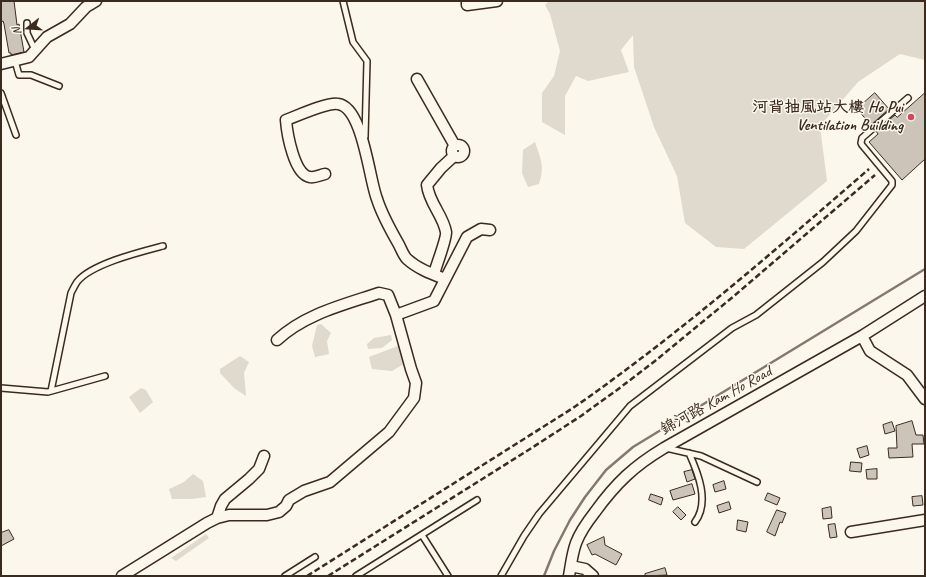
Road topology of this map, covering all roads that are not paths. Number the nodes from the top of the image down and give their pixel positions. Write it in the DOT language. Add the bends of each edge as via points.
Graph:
graph roads {
  1 [pos="96,1"];
  2 [pos="343,1"];
  3 [pos="467,1"];
  4 [pos="497,1"];
  5 [pos="27,23"];
  6 [pos="35,51"];
  7 [pos="15,61"];
  8 [pos="1,64"];
  9 [pos="417,79"];
  10 [pos="59,86"];
  11 [pos="1,93"];
  12 [pos="908,98"];
  13 [pos="16,134"];
  14 [pos="364,146"];
  15 [pos="325,174"];
  16 [pos="490,230"];
  17 [pos="163,246"];
  18 [pos="434,274"];
  19 [pos="445,279"];
  20 [pos="925,296"];
  21 [pos="396,315"];
  22 [pos="862,336"];
  23 [pos="277,340"];
  24 [pos="105,376"];
  25 [pos="1,388"];
  26 [pos="50,391"];
  27 [pos="925,399"];
  28 [pos="664,448"];
  29 [pos="689,453"];
  30 [pos="264,456"];
  31 [pos="756,482"];
  32 [pos="477,500"];
  33 [pos="217,518"];
  34 [pos="925,520"];
  35 [pos="695,522"];
  36 [pos="851,532"];
  37 [pos="422,535"];
  38 [pos="315,557"];
  39 [pos="571,566"];
  40 [pos="122,576"];
  41 [pos="285,576"];
  42 [pos="356,576"];
  43 [pos="448,576"];
  44 [pos="501,576"];
  45 [pos="569,576"];
  46 [pos="593,576"];
  1 -- 6 [label="street"];
  2 -- 14 [label="lane" via="353,42 367,61"];
  3 -- 4 [label="street" via="467,5"];
  5 -- 6 [label="lane" via="27,33"];
  6 -- 7 [label="street" via="29,57"];
  7 -- 8 [label="street"];
  7 -- 10 [label="lane" via="19,75 31,75"];
  9 -- 18 [label="street" via="455,146 452,148 454,156 428,185 428,193 442,219 446,234"];
  11 -- 13 [label="lane"];
  12 -- 44 [label="lane" via="862,138 862,145 892,181 892,185 856,230 823,262 756,315 732,328 630,406 539,514"];
  14 -- 15 [label="street" via="349,110 337,103 286,120 288,137 303,174 309,177"];
  14 -- 18 [label="street" via="376,198 391,231 406,258 420,269"];
  16 -- 19 [label="street" via="481,229 467,237"];
  17 -- 26 [label="lane" via="100,266 77,282 71,293"];
  18 -- 19 [label="street"];
  19 -- 21 [label="street" via="434,301"];
  20 -- 22 [label="street, 錦河路 Kam Ho Road"];
  21 -- 23 [label="street" via="388,295 379,293 314,315"];
  21 -- 33 [label="street" via="416,383 414,398 389,432 330,482 288,500 279,512"];
  22 -- 27 [label="street" via="870,351 907,374"];
  22 -- 28 [label="street, 錦河路 Kam Ho Road"];
  24 -- 26 [label="lane"];
  25 -- 26 [label="lane"];
  28 -- 29 [label="lane"];
  28 -- 39 [label="street, 錦河路 Kam Ho Road" via="635,467 602,502 578,537"];
  29 -- 31 [label="lane"];
  29 -- 35 [label="lane" via="698,473 702,492 702,511"];
  30 -- 33 [label="street" via="259,469 225,499"];
  32 -- 37 [label="lane"];
  33 -- 40 [label="street"];
  34 -- 36 [label="street"];
  37 -- 42 [label="lane"];
  37 -- 43 [label="lane"];
  38 -- 41 [label="lane"];
  39 -- 45 [label="street, 錦河路 Kam Ho Road"];
  39 -- 46 [label="street" via="585,569"];
}
